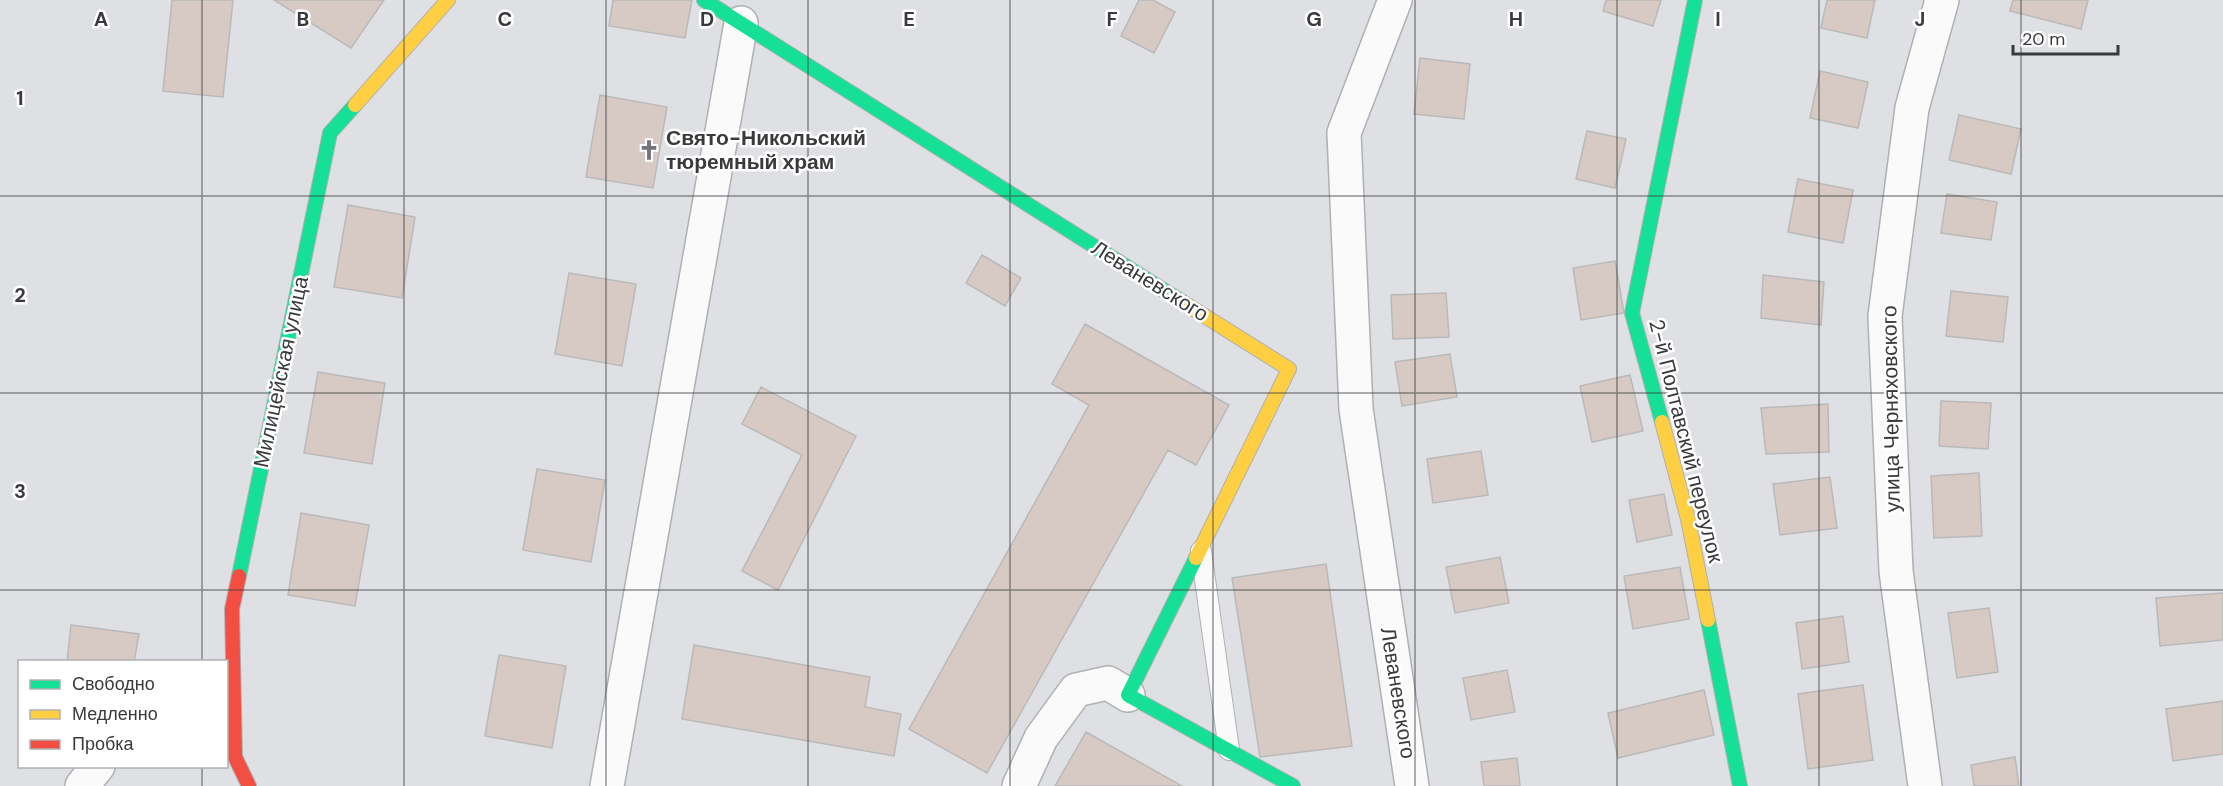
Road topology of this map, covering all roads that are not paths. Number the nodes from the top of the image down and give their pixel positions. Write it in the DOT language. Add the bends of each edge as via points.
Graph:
graph roads {
  1 [pos="448,0"];
  2 [pos="704,0"];
  3 [pos="1395,0"];
  4 [pos="1695,0"];
  5 [pos="1942,0"];
  6 [pos="741,23"];
  7 [pos="1200,549"];
  8 [pos="1128,695"];
  9 [pos="1229,750"];
  10 [pos="97,768"];
  11 [pos="82,786"];
  12 [pos="249,786"];
  13 [pos="607,786"];
  14 [pos="1019,786"];
  15 [pos="1293,786"];
  16 [pos="1412,786"];
  17 [pos="1740,786"];
  18 [pos="1925,786"];
  1 -- 12 [label="street, Милицейская улица" via="330,134 232,609 235,757"];
  2 -- 6 [label="street, Леваневского"];
  3 -- 16 [label="street, Леваневского" via="1344,134 1356,409"];
  4 -- 17 [label="street, 2-й Полтавский переулок" via="1632,313 1688,519"];
  5 -- 18 [label="street, улица Черняховского" via="1912,108 1886,316 1896,571"];
  6 -- 7 [label="street, Леваневского" via="1289,369"];
  6 -- 13 [label="street"];
  7 -- 8 [label="street, Леваневского"];
  7 -- 9 [label="lane"];
  8 -- 9 [label="street"];
  8 -- 14 [label="street" via="1108,683 1076,690 1041,738"];
  9 -- 15 [label="street"];
  10 -- 11 [label="street"];
}
